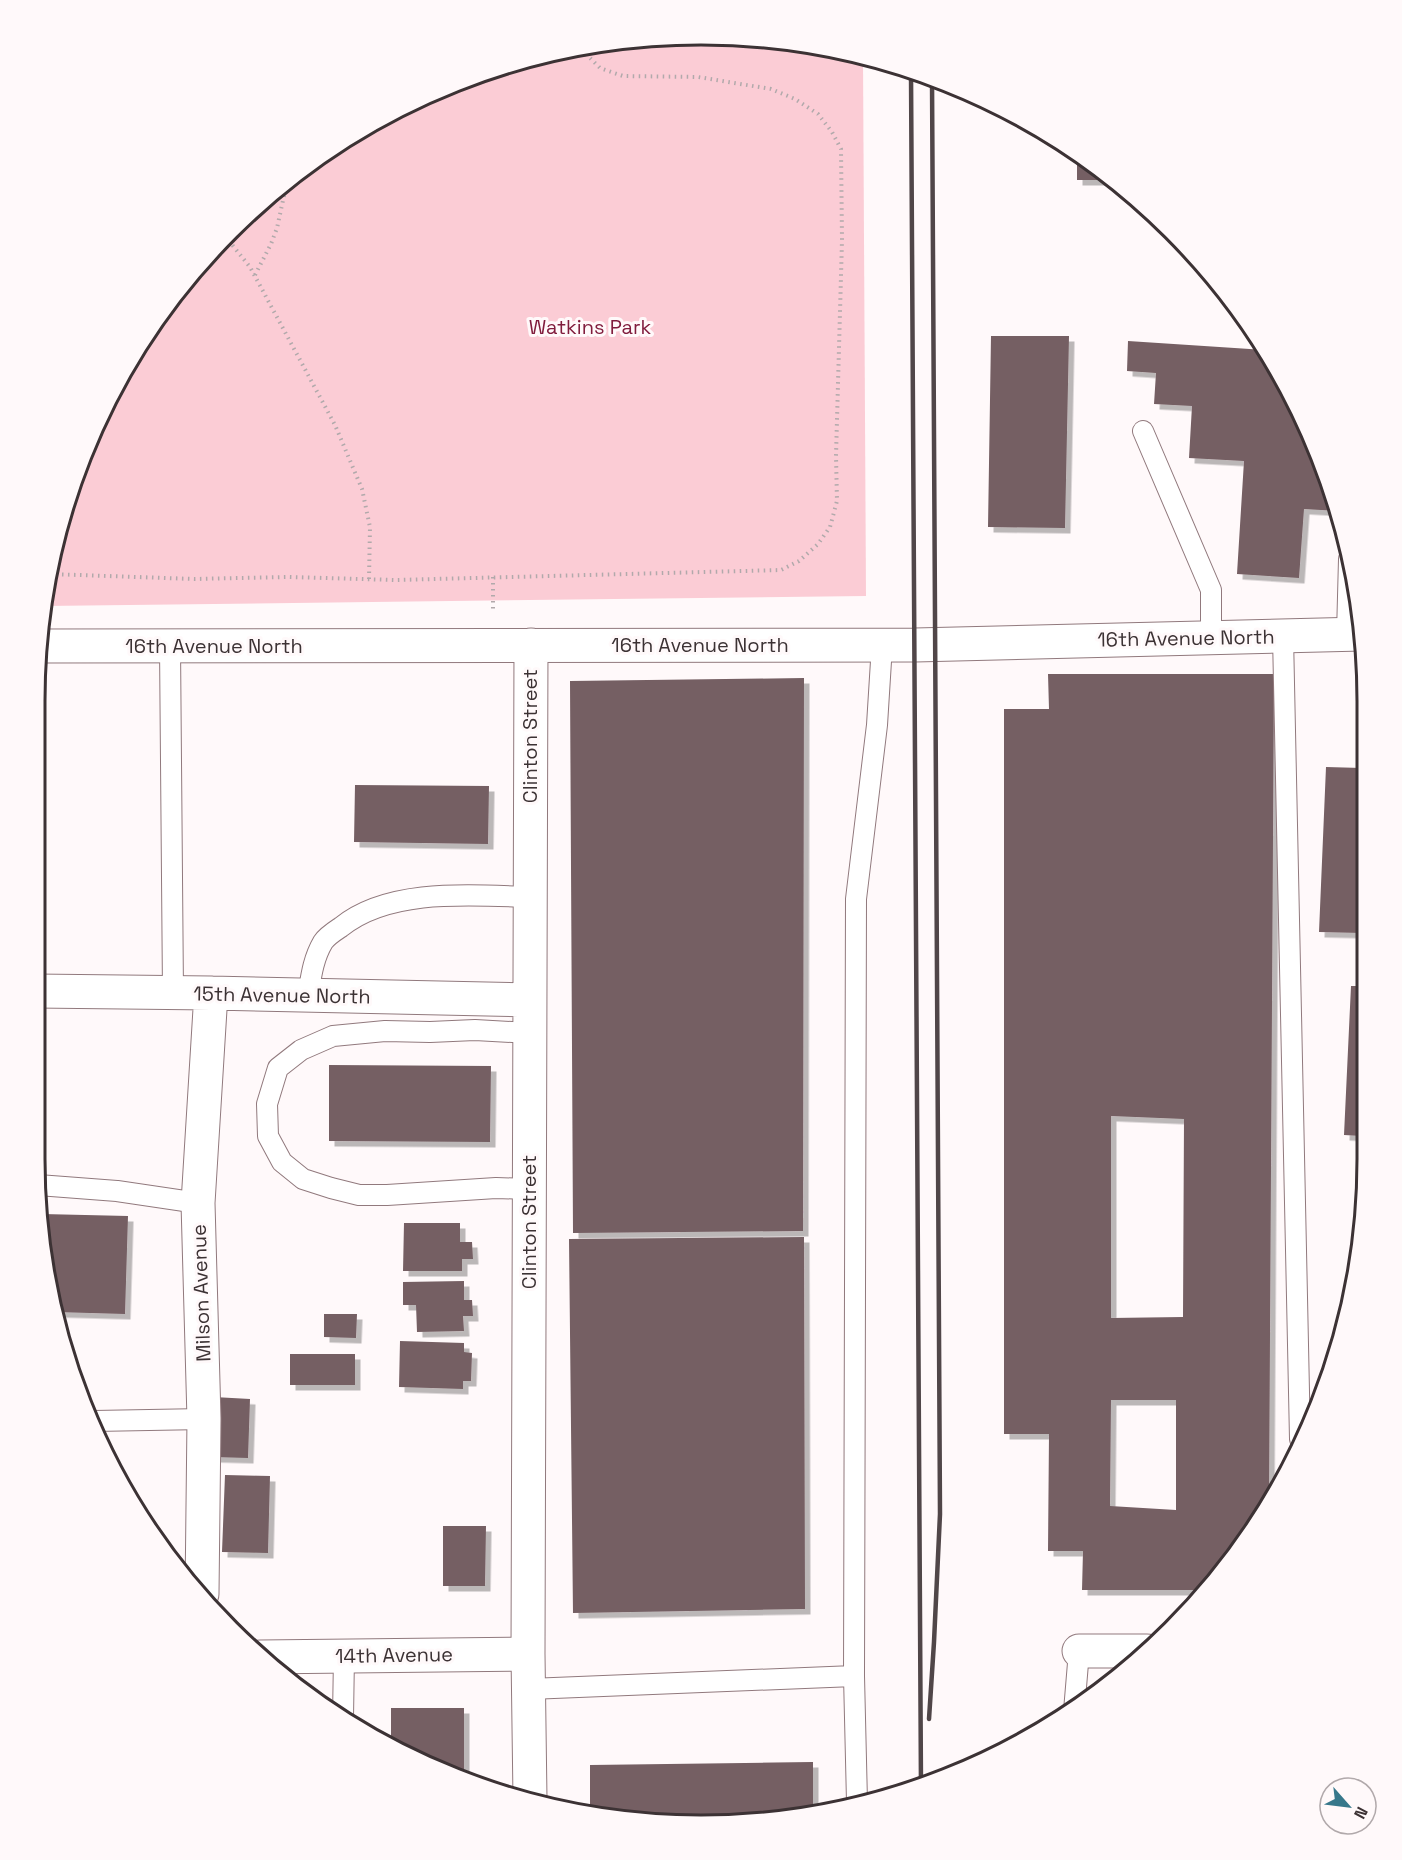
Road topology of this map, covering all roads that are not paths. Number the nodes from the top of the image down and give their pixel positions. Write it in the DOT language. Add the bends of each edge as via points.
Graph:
graph roads {
  1 [pos="1143,431"];
  2 [pos="1353,634"];
  3 [pos="1283,636"];
  4 [pos="1211,638"];
  5 [pos="531,645"];
  6 [pos="882,645"];
  7 [pos="47,646"];
  8 [pos="170,646"];
  9 [pos="529,897"];
  10 [pos="45,991"];
  11 [pos="174,992"];
  12 [pos="211,993"];
  13 [pos="308,995"];
  14 [pos="529,1000"];
  15 [pos="529,1033"];
  16 [pos="46,1186"];
  17 [pos="529,1189"];
  18 [pos="198,1203"];
  19 [pos="204,1419"];
  20 [pos="100,1421"];
  21 [pos="1300,1426"];
  22 [pos="202,1585"];
  23 [pos="1079,1651"];
  24 [pos="1135,1651"];
  25 [pos="528,1654"];
  26 [pos="344,1656"];
  27 [pos="274,1657"];
  28 [pos="854,1676"];
  29 [pos="529,1689"];
  30 [pos="1075,1697"];
  31 [pos="343,1708"];
  32 [pos="530,1793"];
  33 [pos="857,1796"];
  1 -- 4 [label="lane" via="1211,590"];
  2 -- 3 [label="street, 16th Avenue North"];
  3 -- 4 [label="street, 16th Avenue North"];
  3 -- 21 [label="lane"];
  4 -- 6 [label="street, 16th Avenue North"];
  5 -- 6 [label="street, 16th Avenue North"];
  5 -- 8 [label="street, 16th Avenue North"];
  5 -- 9 [label="street, Clinton Street"];
  6 -- 28 [label="lane" via="877,725 856,899"];
  7 -- 8 [label="street, 16th Avenue North"];
  8 -- 11 [label="lane"];
  9 -- 13 [label="lane" via="401,899 376,908 350,920 324,940 312,970"];
  9 -- 14 [label="street, Clinton Street"];
  10 -- 11 [label="street, 15th Avenue North"];
  11 -- 12 [label="street, 15th Avenue North"];
  12 -- 13 [label="street, 15th Avenue North"];
  12 -- 18 [label="street, Milson Avenue"];
  13 -- 14 [label="street, 15th Avenue North"];
  14 -- 15 [label="street, Clinton Street"];
  15 -- 17 [label="street, Clinton Street"];
  15 -- 17 [label="lane" via="385,1031 333,1036 301,1050 278,1068 267,1104 268,1136 282,1162 303,1179 359,1195"];
  16 -- 18 [label="lane"];
  17 -- 25 [label="street, Clinton Street"];
  18 -- 19 [label="street, Milson Avenue"];
  19 -- 20 [label="lane"];
  19 -- 22 [label="street, Milson Avenue"];
  23 -- 24 [label="street"];
  23 -- 30 [label="lane"];
  25 -- 26 [label="street, 14th Avenue"];
  25 -- 29 [label="street, Clinton Street"];
  26 -- 27 [label="street, 14th Avenue"];
  26 -- 31 [label="lane"];
  28 -- 29 [label="lane"];
  28 -- 33 [label="lane"];
  29 -- 32 [label="street, Clinton Street"];
}
